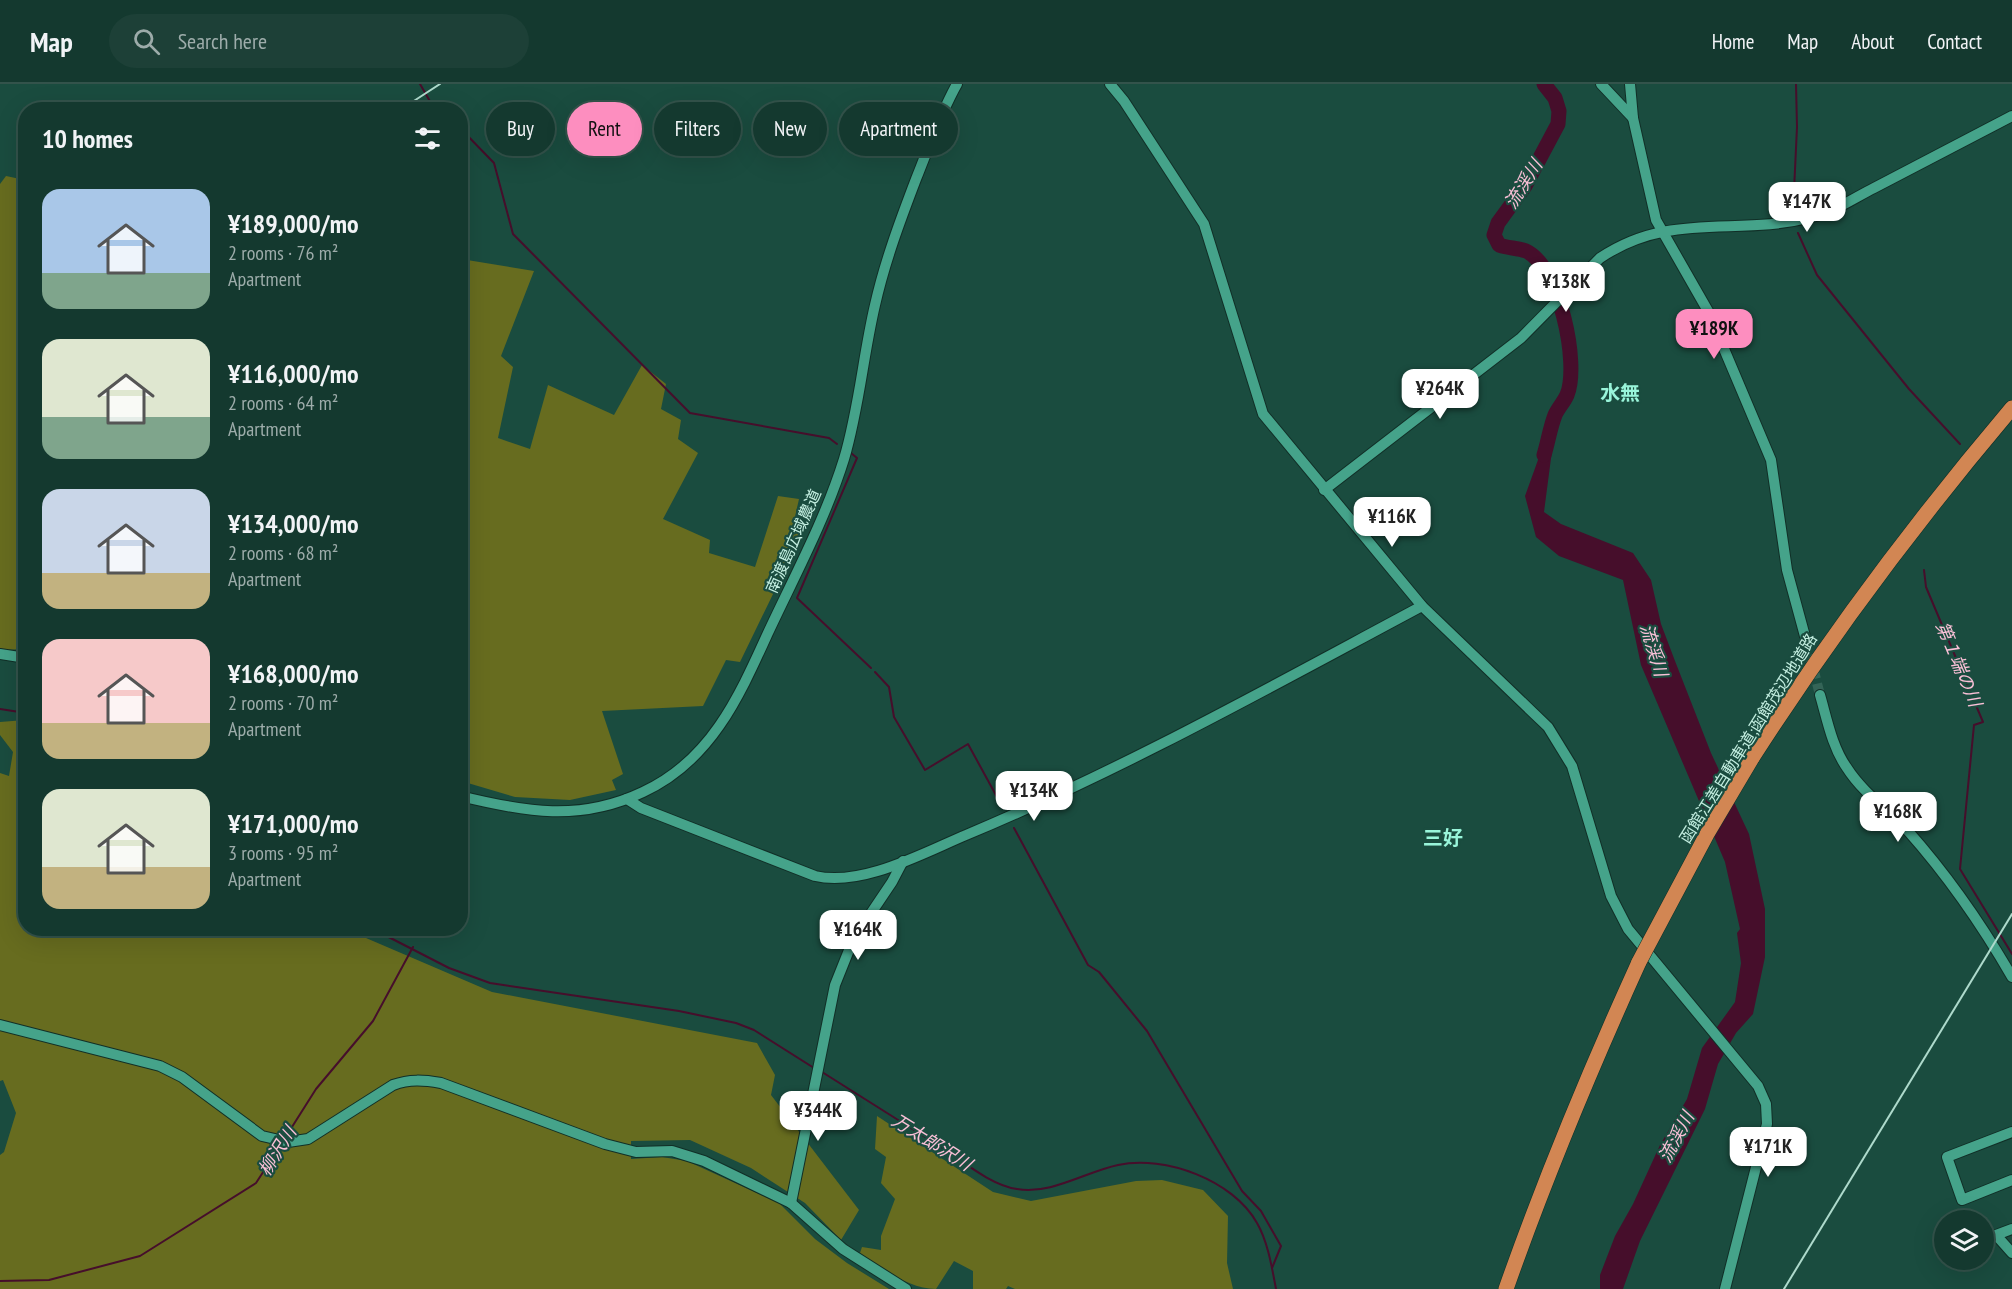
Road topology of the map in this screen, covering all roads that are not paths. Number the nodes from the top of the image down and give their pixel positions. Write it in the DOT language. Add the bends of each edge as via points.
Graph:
graph roads {
  1 [pos="957,84"];
  2 [pos="1110,84"];
  3 [pos="1600,84"];
  4 [pos="1630,84"];
  5 [pos="2012,116"];
  6 [pos="1633,118"];
  7 [pos="1662,231"];
  8 [pos="2012,408"];
  9 [pos="1324,490"];
  10 [pos="1422,606"];
  11 [pos="1806,640"];
  12 [pos="0,654"];
  13 [pos="18,657"];
  14 [pos="1820,695"];
  15 [pos="468,798"];
  16 [pos="627,799"];
  17 [pos="903,861"];
  18 [pos="2012,977"];
  19 [pos="0,1025"];
  20 [pos="2012,1132"];
  21 [pos="2012,1180"];
  22 [pos="791,1203"];
  23 [pos="2012,1229"];
  24 [pos="2012,1253"];
  25 [pos="906,1289"];
  26 [pos="1506,1289"];
  27 [pos="1725,1289"];
  1 -- 16 [label="street, 南渡島広域農道" via="885,261 851,431 834,487 745,685 706,746 668,778"];
  2 -- 9 [label="street" via="1204,224 1263,414"];
  3 -- 6 [label="street"];
  4 -- 6 [label="street"];
  5 -- 7 [label="street" via="1815,217"];
  6 -- 7 [label="street" via="1656,220"];
  7 -- 9 [label="street" via="1610,251 1536,324"];
  7 -- 11 [label="street" via="1708,311 1771,460 1787,570"];
  8 -- 26 [label="highway, 函館江差自動車道;函館茂辺地道路, bridge" via="1951,480 1834,634 1707,834 1639,962 1569,1120"];
  9 -- 10 [label="street"];
  10 -- 17 [label="street" via="1143,755 1042,803"];
  10 -- 27 [label="street" via="1548,727 1572,766 1620,915 1650,958 1691,1003 1763,1096 1767,1124"];
  12 -- 13 [label="street"];
  14 -- 18 [label="street" via="1834,744 1846,768 1907,831 1980,922"];
  15 -- 16 [label="street, 南渡島広域農道" via="544,813"];
  16 -- 17 [label="street" via="640,808 824,878 860,875"];
  17 -- 22 [label="street" via="843,959"];
  19 -- 22 [label="street" via="160,1066 191,1083 262,1136 277,1141 308,1139 393,1085 422,1080 441,1083 627,1151 672,1151 693,1156"];
  20 -- 21 [label="street" via="1947,1157 1962,1200"];
  22 -- 25 [label="street" via="843,1250"];
  23 -- 24 [label="street" via="1996,1235"];
}
